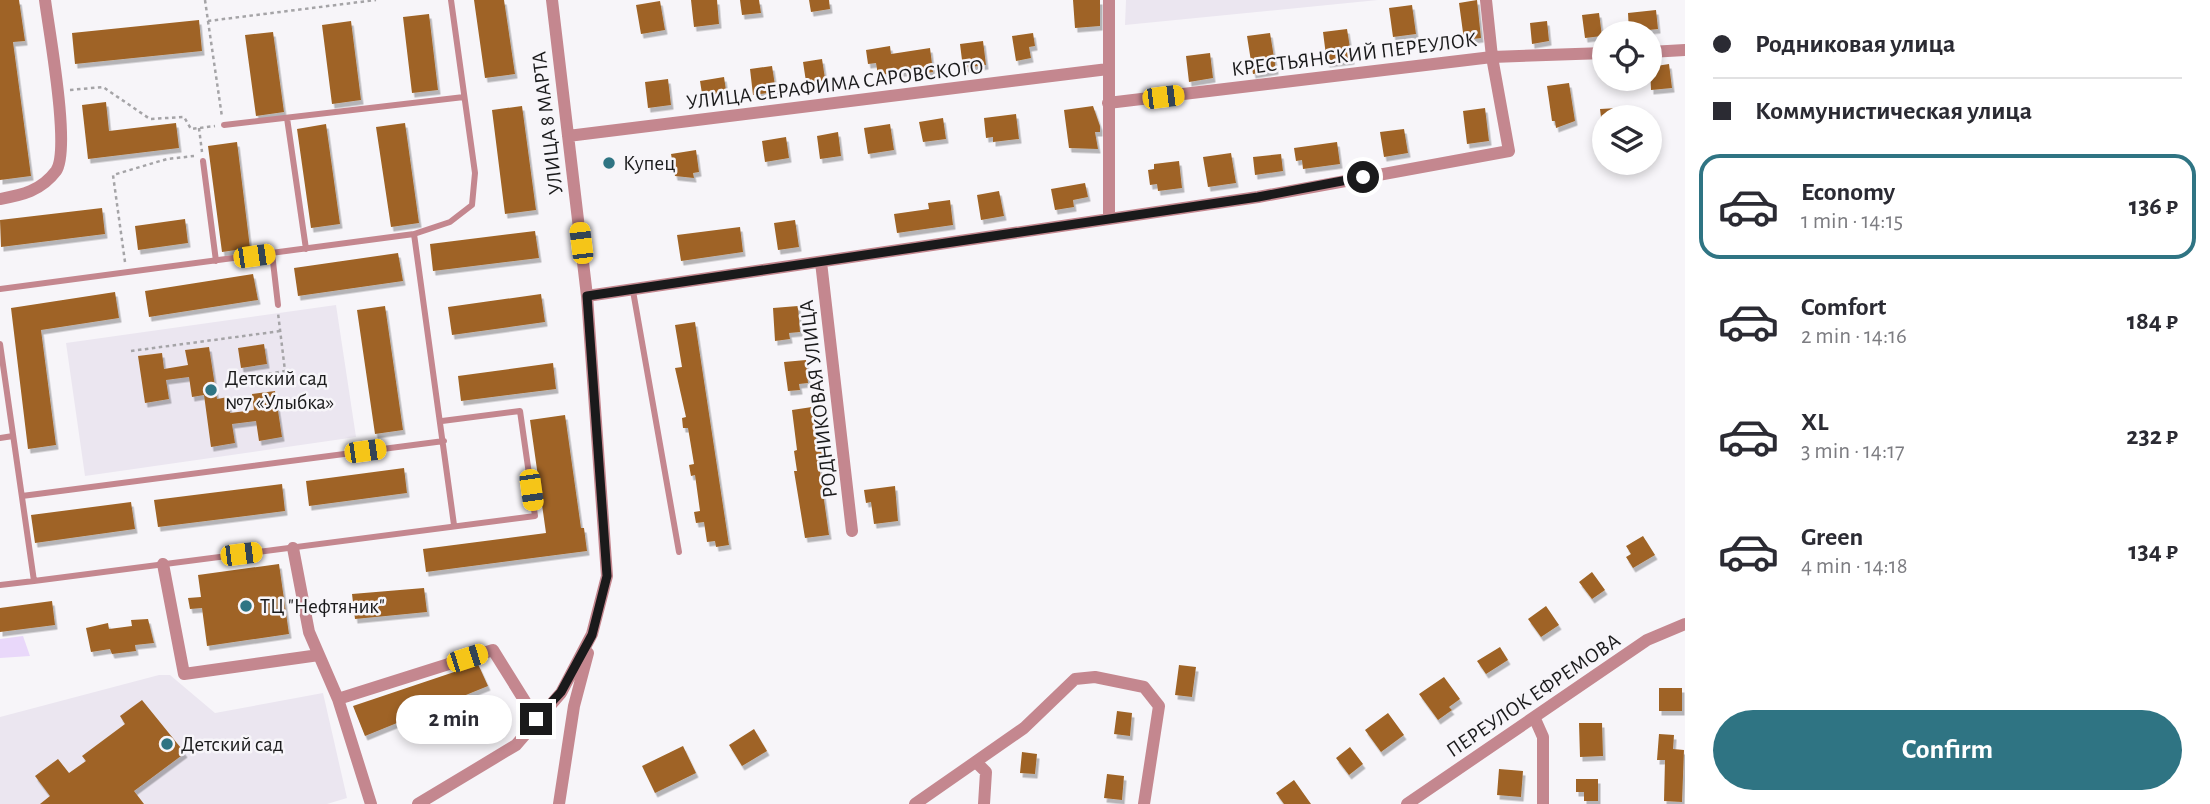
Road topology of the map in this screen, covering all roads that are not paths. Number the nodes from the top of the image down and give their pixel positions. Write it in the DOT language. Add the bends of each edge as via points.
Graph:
graph roads {
  1 [pos="45,0"];
  2 [pos="452,0"];
  3 [pos="552,0"];
  4 [pos="1109,0"];
  5 [pos="1486,0"];
  6 [pos="1685,50"];
  7 [pos="1662,51"];
  8 [pos="1592,53"];
  9 [pos="1492,57"];
  10 [pos="1108,69"];
  11 [pos="464,97"];
  12 [pos="1108,103"];
  13 [pos="287,118"];
  14 [pos="224,125"];
  15 [pos="568,136"];
  16 [pos="203,162"];
  17 [pos="0,199"];
  18 [pos="1109,218"];
  19 [pos="414,234"];
  20 [pos="306,248"];
  21 [pos="272,253"];
  22 [pos="216,261"];
  23 [pos="821,262"];
  24 [pos="0,289"];
  25 [pos="632,291"];
  26 [pos="587,296"];
  27 [pos="278,309"];
  28 [pos="0,344"];
  29 [pos="2,367"];
  30 [pos="442,421"];
  31 [pos="13,436"];
  32 [pos="0,438"];
  33 [pos="444,441"];
  34 [pos="22,496"];
  35 [pos="454,525"];
  36 [pos="852,531"];
  37 [pos="293,548"];
  38 [pos="679,552"];
  39 [pos="163,564"];
  40 [pos="34,581"];
  41 [pos="0,585"];
  42 [pos="1685,624"];
  43 [pos="592,635"];
  44 [pos="318,655"];
  45 [pos="338,699"];
  46 [pos="536,719"];
  47 [pos="1535,719"];
  48 [pos="976,762"];
  49 [pos="371,804"];
  50 [pos="418,804"];
  51 [pos="559,804"];
  52 [pos="915,804"];
  53 [pos="984,804"];
  54 [pos="1144,804"];
  55 [pos="1407,804"];
  56 [pos="1543,804"];
  1 -- 17 [label="street" via="62,145 57,170 30,194"];
  2 -- 11 [label="lane"];
  3 -- 15 [label="street, УЛИЦА 8 МАРТА"];
  4 -- 10 [label="street"];
  5 -- 9 [label="street"];
  6 -- 7 [label="street"];
  8 -- 9 [label="street, КРЕСТЬЯНСКИЙ ПЕРЕУЛОК"];
  9 -- 12 [label="street, КРЕСТЬЯНСКИЙ ПЕРЕУЛОК"];
  9 -- 18 [label="street" via="1509,151 1258,197"];
  10 -- 12 [label="street"];
  10 -- 15 [label="street, УЛИЦА СЕРАФИМА САРОВСКОГО"];
  11 -- 13 [label="lane"];
  11 -- 19 [label="lane" via="475,173 472,205 450,222"];
  12 -- 18 [label="street"];
  13 -- 14 [label="lane"];
  13 -- 20 [label="lane"];
  15 -- 26 [label="street, УЛИЦА 8 МАРТА"];
  16 -- 22 [label="lane"];
  18 -- 23 [label="street"];
  19 -- 20 [label="lane"];
  19 -- 30 [label="lane"];
  20 -- 21 [label="lane"];
  21 -- 22 [label="lane"];
  21 -- 27 [label="lane"];
  22 -- 24 [label="lane"];
  23 -- 25 [label="street"];
  23 -- 36 [label="street, РОДНИКОВАЯ УЛИЦА"];
  25 -- 26 [label="street"];
  25 -- 38 [label="lane"];
  26 -- 43 [label="street, УЛИЦА 8 МАРТА" via="607,576"];
  28 -- 29 [label="lane"];
  29 -- 31 [label="lane"];
  30 -- 33 [label="lane"];
  30 -- 35 [label="lane" via="520,411 535,516"];
  31 -- 32 [label="lane"];
  31 -- 34 [label="lane"];
  33 -- 34 [label="lane"];
  33 -- 35 [label="lane"];
  34 -- 40 [label="lane"];
  35 -- 37 [label="lane"];
  37 -- 39 [label="lane"];
  37 -- 44 [label="street" via="309,632"];
  39 -- 40 [label="lane"];
  39 -- 44 [label="street" via="184,674"];
  40 -- 41 [label="lane"];
  42 -- 47 [label="street, ПЕРЕУЛОК ЕФРЕМОВА" via="1647,640"];
  43 -- 46 [label="street" via="561,692"];
  43 -- 51 [label="street" via="574,706"];
  44 -- 45 [label="street"];
  45 -- 46 [label="street" via="493,650"];
  45 -- 49 [label="street"];
  46 -- 50 [label="street" via="516,745"];
  47 -- 55 [label="street, ПЕРЕУЛОК ЕФРЕМОВА"];
  47 -- 56 [label="street" via="1543,737"];
  48 -- 52 [label="street"];
  48 -- 53 [label="street" via="986,772"];
  48 -- 54 [label="street" via="1024,728 1075,679 1095,677 1144,687 1159,706"];
}
